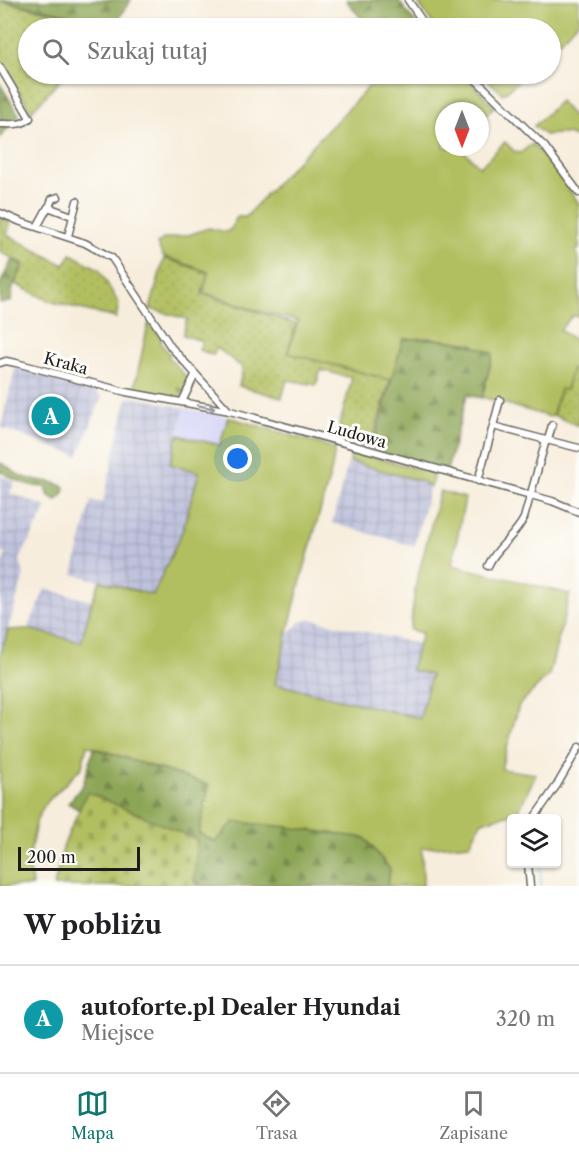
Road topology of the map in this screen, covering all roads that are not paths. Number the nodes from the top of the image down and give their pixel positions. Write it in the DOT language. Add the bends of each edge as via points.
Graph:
graph roads {
  1 [pos="408,0"];
  2 [pos="420,18"];
  3 [pos="0,67"];
  4 [pos="480,84"];
  5 [pos="0,124"];
  6 [pos="579,194"];
  7 [pos="58,197"];
  8 [pos="77,201"];
  9 [pos="49,207"];
  10 [pos="0,213"];
  11 [pos="72,216"];
  12 [pos="37,227"];
  13 [pos="68,236"];
  14 [pos="0,363"];
  15 [pos="195,375"];
  16 [pos="126,392"];
  17 [pos="500,400"];
  18 [pos="182,402"];
  19 [pos="230,411"];
  20 [pos="552,425"];
  21 [pos="493,426"];
  22 [pos="547,440"];
  23 [pos="579,448"];
  24 [pos="478,481"];
  25 [pos="530,495"];
  26 [pos="579,512"];
  27 [pos="488,566"];
  28 [pos="579,747"];
  29 [pos="537,814"];
  30 [pos="528,868"];
  31 [pos="530,886"];
  1 -- 2 [label="street"];
  3 -- 5 [label="street" via="30,118 17,124"];
  4 -- 6 [label="street" via="545,147"];
  7 -- 9 [label="street" via="53,198"];
  8 -- 11 [label="street"];
  9 -- 11 [label="street"];
  9 -- 12 [label="street"];
  10 -- 12 [label="street"];
  11 -- 13 [label="street"];
  12 -- 13 [label="street"];
  13 -- 15 [label="street" via="112,258 171,347"];
  14 -- 16 [label="street, Kraka" via="16,363"];
  15 -- 18 [label="street"];
  15 -- 19 [label="street"];
  16 -- 18 [label="street, Ludowa"];
  17 -- 21 [label="street"];
  18 -- 19 [label="street, Ludowa, one-way"];
  19 -- 24 [label="street, Ludowa"];
  20 -- 22 [label="street"];
  21 -- 22 [label="street"];
  21 -- 24 [label="street"];
  22 -- 23 [label="street"];
  22 -- 25 [label="street"];
  24 -- 25 [label="street, Ludowa"];
  25 -- 26 [label="street, Ludowa"];
  25 -- 27 [label="street" via="518,530 495,551"];
  28 -- 29 [label="street"];
  30 -- 31 [label="street"];
}
